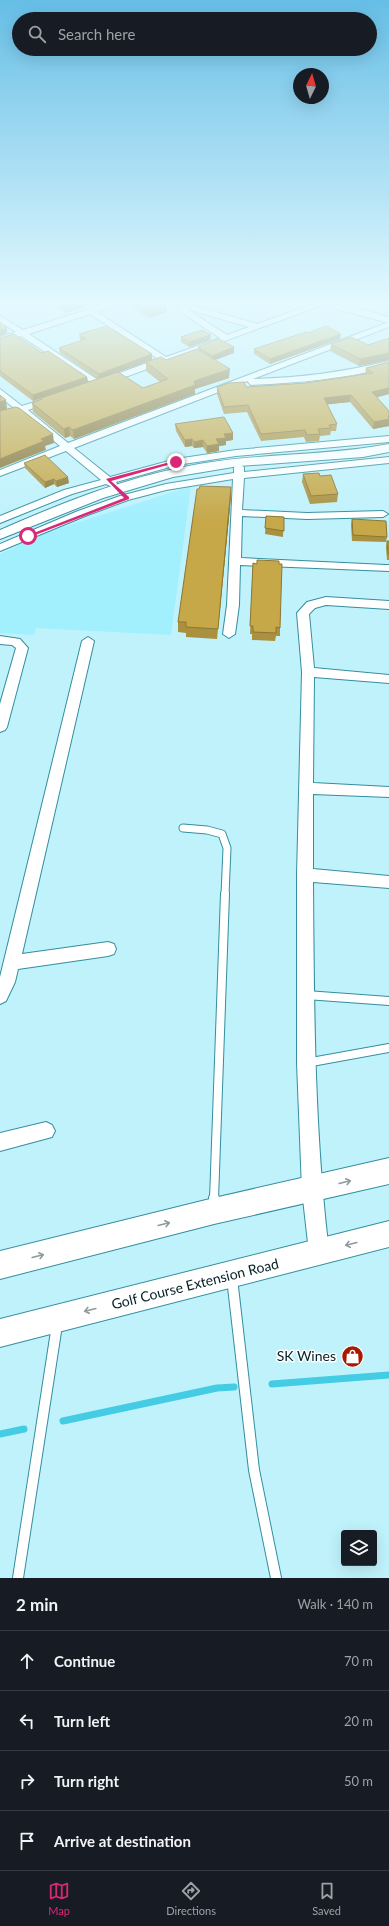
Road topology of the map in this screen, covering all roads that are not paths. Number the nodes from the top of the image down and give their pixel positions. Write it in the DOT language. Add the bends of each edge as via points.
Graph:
graph roads {
  1 [pos="84,375"];
  2 [pos="124,375"];
  3 [pos="260,375"];
  4 [pos="334,375"];
  5 [pos="239,383"];
  6 [pos="98,384"];
  7 [pos="84,389"];
  8 [pos="0,392"];
  9 [pos="56,398"];
  10 [pos="22,409"];
  11 [pos="0,416"];
  12 [pos="389,439"];
  13 [pos="67,447"];
  14 [pos="389,448"];
  15 [pos="389,460"];
  16 [pos="239,469"];
  17 [pos="0,473"];
  18 [pos="117,489"];
  19 [pos="238,513"];
  20 [pos="383,514"];
  21 [pos="0,520"];
  22 [pos="0,535"];
  23 [pos="0,548"];
  24 [pos="236,561"];
  25 [pos="386,568"];
  26 [pos="389,605"];
  27 [pos="229,634"];
  28 [pos="0,640"];
  29 [pos="88,641"];
  30 [pos="308,672"];
  31 [pos="389,679"];
  32 [pos="0,727"];
  33 [pos="307,788"];
  34 [pos="389,792"];
  35 [pos="182,828"];
  36 [pos="305,875"];
  37 [pos="389,882"];
  38 [pos="108,949"];
  39 [pos="12,963"];
  40 [pos="306,995"];
  41 [pos="0,996"];
  42 [pos="389,1002"];
  43 [pos="389,1048"];
  44 [pos="306,1064"];
  45 [pos="46,1131"];
  46 [pos="0,1142"];
  47 [pos="389,1171"];
  48 [pos="312,1190"];
  49 [pos="214,1211"];
  50 [pos="389,1234"];
  51 [pos="319,1252"];
  52 [pos="0,1265"];
  53 [pos="231,1274"];
  54 [pos="58,1319"];
  55 [pos="0,1333"];
  56 [pos="18,1578"];
  57 [pos="276,1578"];
  1 -- 6 [label="street"];
  2 -- 6 [label="street"];
  3 -- 5 [label="street"];
  4 -- 5 [label="street"];
  5 -- 13 [label="street"];
  6 -- 7 [label="street"];
  8 -- 10 [label="street"];
  9 -- 10 [label="street"];
  10 -- 11 [label="street"];
  10 -- 13 [label="street"];
  12 -- 18 [label="street" via="204,457"];
  13 -- 17 [label="street"];
  13 -- 18 [label="street"];
  14 -- 16 [label="street"];
  15 -- 16 [label="street"];
  16 -- 18 [label="street" via="200,468"];
  16 -- 19 [label="street"];
  18 -- 21 [label="street" via="49,499"];
  18 -- 22 [label="street" via="70,505"];
  18 -- 23 [label="street"];
  19 -- 20 [label="street" via="307,516"];
  19 -- 24 [label="street"];
  24 -- 25 [label="street"];
  24 -- 27 [label="street"];
  26 -- 30 [label="street" via="326,601 311,604 303,612"];
  28 -- 32 [label="street" via="14,641 22,648"];
  29 -- 39 [label="street"];
  30 -- 31 [label="street"];
  30 -- 33 [label="street"];
  33 -- 34 [label="street"];
  33 -- 36 [label="street"];
  35 -- 49 [label="lane" via="222,834 227,848"];
  36 -- 37 [label="street"];
  36 -- 40 [label="street"];
  38 -- 39 [label="street"];
  39 -- 41 [label="street"];
  40 -- 42 [label="lane"];
  40 -- 44 [label="street"];
  43 -- 44 [label="lane"];
  44 -- 48 [label="street"];
  45 -- 46 [label="street"];
  48 -- 47 [label="street, one-way"];
  48 -- 49 [label="street"];
  48 -- 51 [label="street"];
  52 -- 49 [label="street, one-way"];
  50 -- 51 [label="street, Golf Course Extension Road, one-way"];
  51 -- 53 [label="street, Golf Course Extension Road"];
  53 -- 54 [label="street, Golf Course Extension Road, one-way"];
  53 -- 57 [label="lane" via="254,1470"];
  54 -- 55 [label="street, Golf Course Extension Road"];
  54 -- 56 [label="lane"];
}
